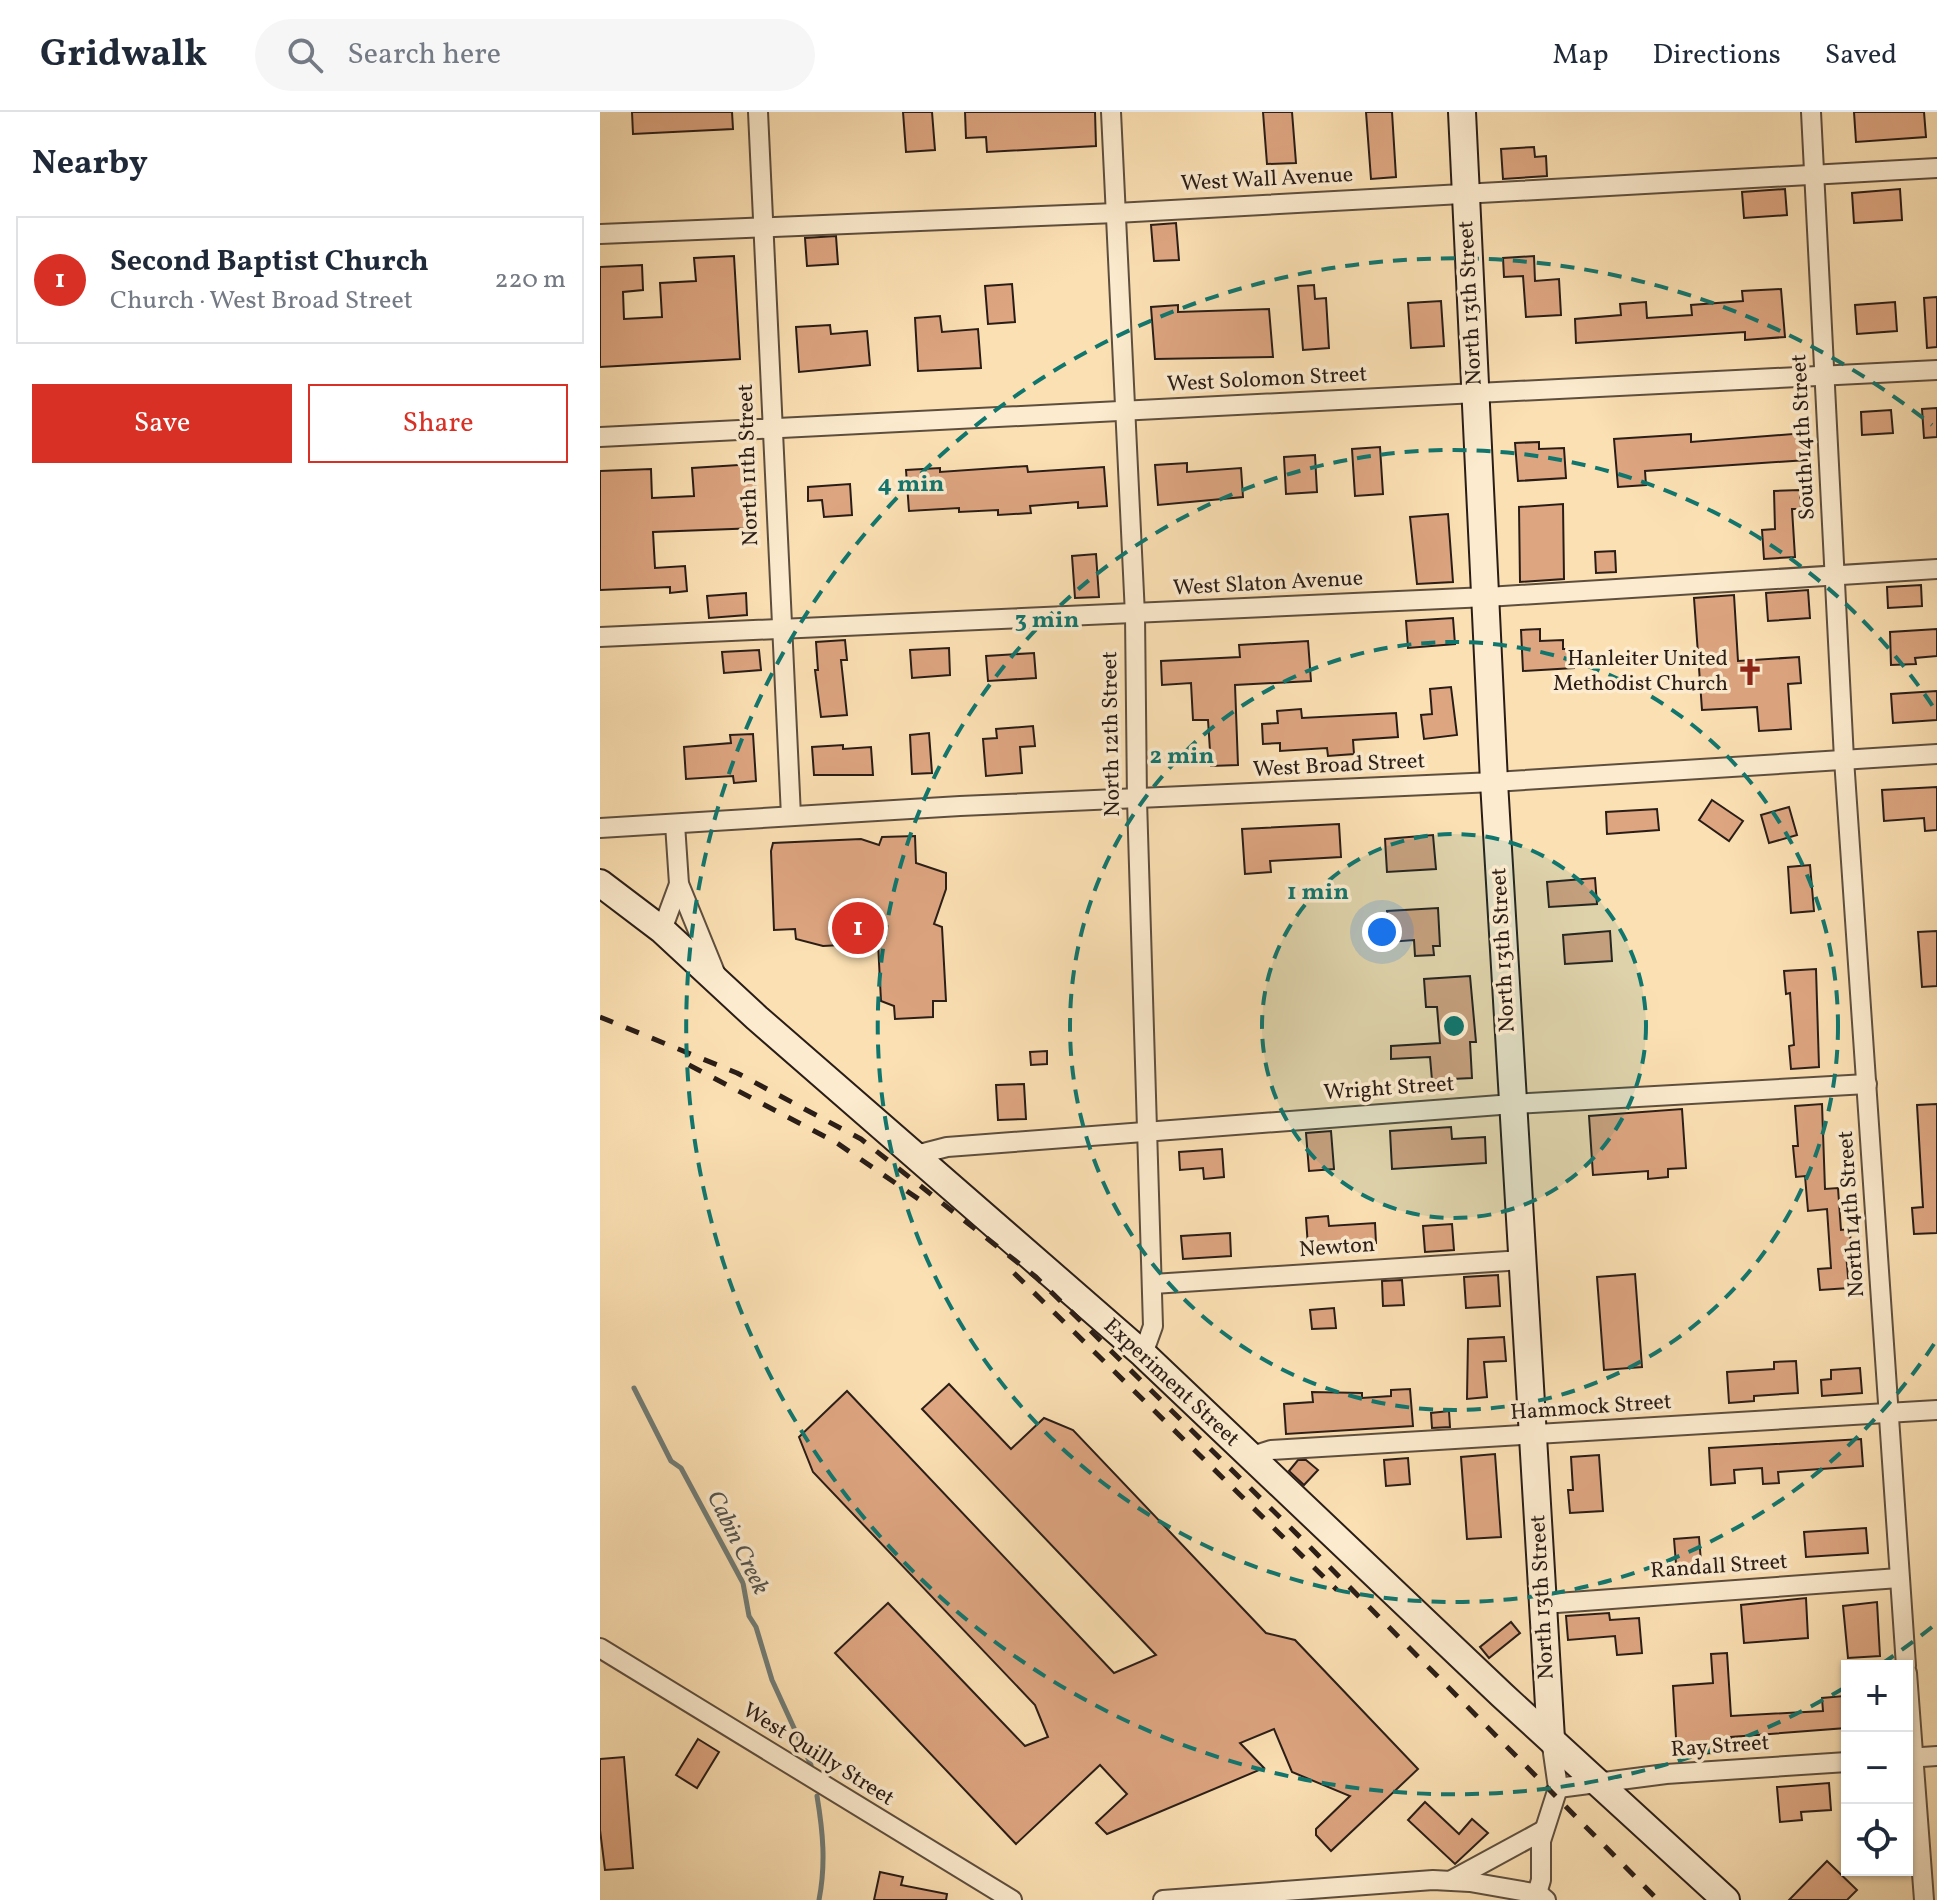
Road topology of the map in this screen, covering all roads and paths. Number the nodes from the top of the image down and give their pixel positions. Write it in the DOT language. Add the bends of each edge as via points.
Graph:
graph roads {
  1 [pos="758,112"];
  2 [pos="1111,112"];
  3 [pos="1462,112"];
  4 [pos="1811,112"];
  5 [pos="1937,168"];
  6 [pos="1814,175"];
  7 [pos="1466,194"];
  8 [pos="1116,213"];
  9 [pos="764,227"];
  10 [pos="600,234"];
  11 [pos="1937,370"];
  12 [pos="1825,377"];
  13 [pos="1476,393"];
  14 [pos="1124,411"];
  15 [pos="772,428"];
  16 [pos="600,437"];
  17 [pos="1937,569"];
  18 [pos="1835,576"];
  19 [pos="1487,597"];
  20 [pos="1135,615"];
  21 [pos="780,630"];
  22 [pos="600,637"];
  23 [pos="1937,754"];
  24 [pos="1844,759"];
  25 [pos="1494,782"];
  26 [pos="1137,800"];
  27 [pos="791,816"];
  28 [pos="675,824"];
  29 [pos="600,828"];
  30 [pos="600,883"];
  31 [pos="679,884"];
  32 [pos="662,930"];
  33 [pos="721,984"];
  34 [pos="1867,1084"];
  35 [pos="1513,1104"];
  36 [pos="1150,1130"];
  37 [pos="916,1155"];
  38 [pos="1523,1260"];
  39 [pos="1153,1284"];
  40 [pos="1143,1354"];
  41 [pos="1937,1410"];
  42 [pos="1889,1413"];
  43 [pos="1533,1436"];
  44 [pos="1249,1457"];
  45 [pos="1899,1578"];
  46 [pos="1543,1604"];
  47 [pos="600,1648"];
  48 [pos="1906,1660"];
  49 [pos="1551,1739"];
  50 [pos="1937,1756"];
  51 [pos="1913,1758"];
  52 [pos="1841,1762"];
  53 [pos="1596,1781"];
  54 [pos="1558,1788"];
  55 [pos="1913,1788"];
  56 [pos="1544,1830"];
  57 [pos="1449,1881"];
  58 [pos="1309,1895"];
  59 [pos="1540,1898"];
  60 [pos="1012,1900"];
  61 [pos="1163,1900"];
  62 [pos="1726,1900"];
  63 [pos="1924,1900"];
  1 -- 9 [label="street, North 11th Street"];
  2 -- 8 [label="street, North 12th Street"];
  3 -- 7 [label="street, North 13th Street"];
  4 -- 6 [label="street, South 14th Street"];
  5 -- 6 [label="street, West Wall Avenue"];
  6 -- 7 [label="street, West Wall Avenue"];
  6 -- 12 [label="street, South 14th Street"];
  7 -- 8 [label="street, West Wall Avenue"];
  7 -- 13 [label="street, North 13th Street"];
  8 -- 9 [label="street, West Wall Avenue"];
  8 -- 14 [label="street, North 12th Street"];
  9 -- 10 [label="street, West Wall Avenue"];
  9 -- 15 [label="street, North 11th Street"];
  11 -- 12 [label="street, West Solomon Street"];
  12 -- 13 [label="street, West Solomon Street"];
  12 -- 18 [label="street, South 14th Street"];
  13 -- 14 [label="street, West Solomon Street"];
  13 -- 19 [label="street, North 13th Street"];
  14 -- 15 [label="street, West Solomon Street"];
  14 -- 20 [label="street, North 12th Street"];
  15 -- 16 [label="street, West Solomon Street"];
  15 -- 21 [label="street, North 11th Street"];
  17 -- 18 [label="street, West Slaton Avenue"];
  18 -- 19 [label="street, West Slaton Avenue"];
  18 -- 24 [label="street, South 14th Street"];
  19 -- 20 [label="street, West Slaton Avenue"];
  19 -- 25 [label="street, North 13th Street"];
  20 -- 21 [label="street, West Slaton Avenue"];
  20 -- 26 [label="street, North 12th Street"];
  21 -- 22 [label="street, West Slaton Avenue"];
  21 -- 27 [label="street, North 11th Street"];
  23 -- 24 [label="street, West Broad Street"];
  24 -- 25 [label="street, West Broad Street"];
  24 -- 34 [label="street, North 14th Street"];
  25 -- 26 [label="street, West Broad Street"];
  25 -- 35 [label="street, North 13th Street"];
  26 -- 27 [label="street, West Broad Street"];
  26 -- 36 [label="street, North 12th Street"];
  27 -- 28 [label="street, West Broad Street"];
  28 -- 29 [label="street, West Broad Street"];
  28 -- 31 [label="street"];
  30 -- 32 [label="street, Experiment Street"];
  31 -- 32 [label="street"];
  31 -- 33 [label="street"];
  32 -- 33 [label="street, Experiment Street"];
  33 -- 37 [label="street, Experiment Street"];
  34 -- 35 [label="street, Wright Street"];
  34 -- 42 [label="street, North 14th Street"];
  35 -- 36 [label="street, Wright Street"];
  35 -- 38 [label="street, North 13th Street"];
  36 -- 37 [label="street, Wright Street" via="947,1147"];
  36 -- 39 [label="street, North 12th Street"];
  37 -- 40 [label="street, Experiment Street"];
  38 -- 39 [label="street, Newton"];
  38 -- 43 [label="street, North 13th Street"];
  39 -- 40 [label="street, North 12th Street" via="1153,1326"];
  40 -- 44 [label="street, Experiment Street"];
  41 -- 42 [label="street, Hammock Street"];
  42 -- 43 [label="street, Hammock Street"];
  42 -- 45 [label="street, North 14th Street"];
  43 -- 44 [label="street, Hammock Street" via="1271,1450"];
  43 -- 46 [label="street, North 13th Street"];
  44 -- 49 [label="street, Experiment Street"];
  45 -- 46 [label="street, Randall Street"];
  45 -- 48 [label="street, North 14th Street"];
  46 -- 49 [label="street, North 13th Street"];
  47 -- 60 [label="street, West Quilly Street"];
  49 -- 53 [label="street, Experiment Street"];
  49 -- 54 [label="street, North 13th Street"];
  50 -- 51 [label="street"];
  52 -- 53 [label="street, Ray Street"];
  53 -- 54 [label="street"];
  53 -- 62 [label="street, Experiment Street"];
  54 -- 56 [label="street, North 13th Street"];
  55 -- 63 [label="street"];
  56 -- 57 [label="street"];
  56 -- 59 [label="street, North 13th Street"];
  57 -- 58 [label="street"];
  57 -- 59 [label="street"];
  58 -- 61 [label="street"];
}
